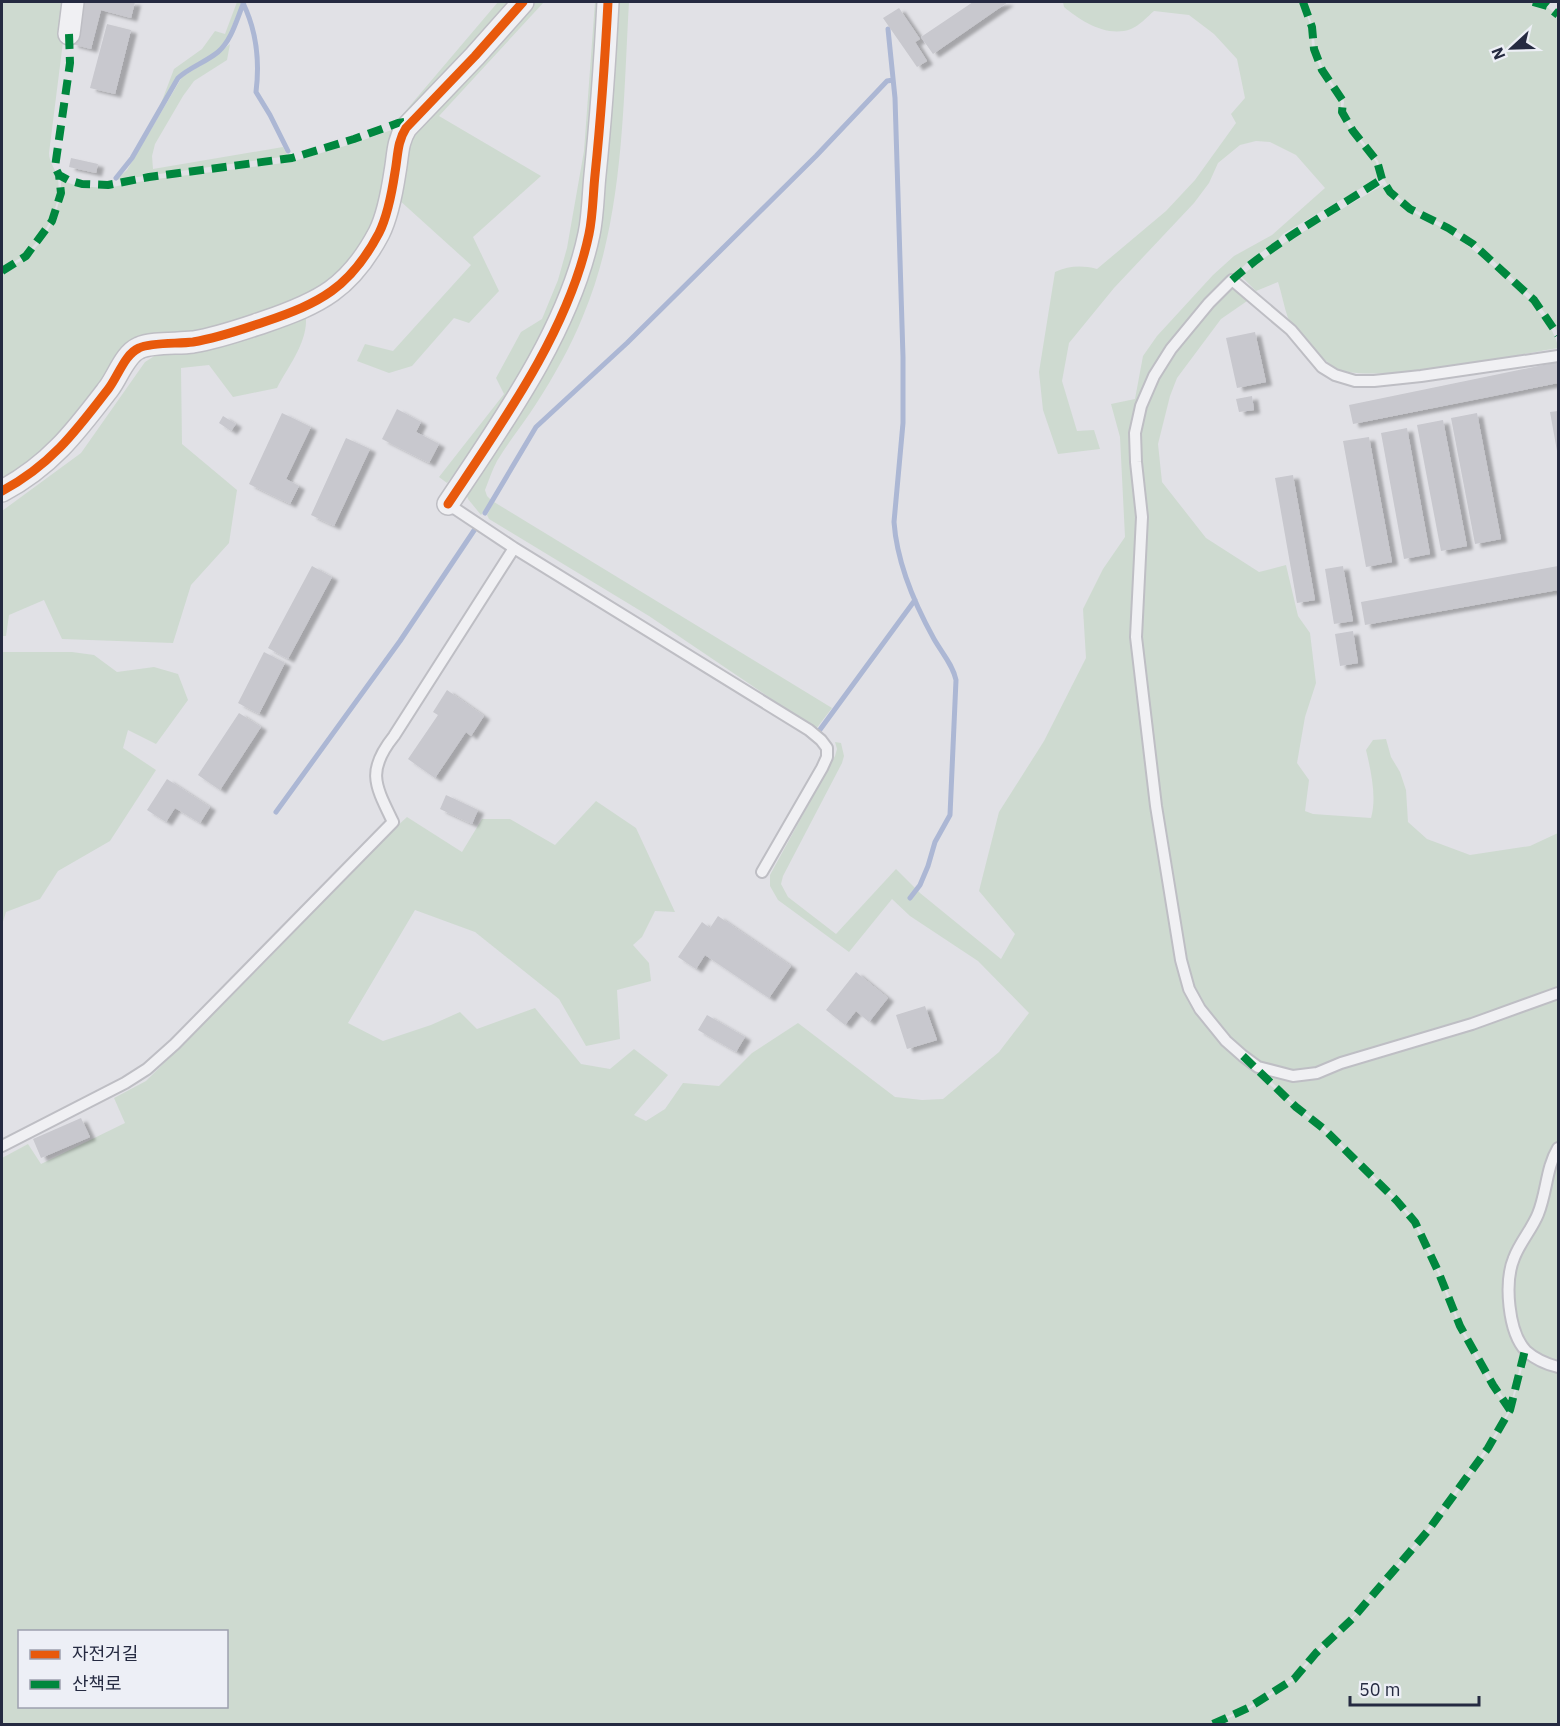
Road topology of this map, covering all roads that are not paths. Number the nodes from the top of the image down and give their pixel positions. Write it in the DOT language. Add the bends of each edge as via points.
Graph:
graph roads {
  1 [pos="73,2"];
  2 [pos="523,2"];
  3 [pos="608,2"];
  4 [pos="69,34"];
  5 [pos="1558,356"];
  6 [pos="2,491"];
  7 [pos="448,504"];
  8 [pos="514,548"];
  9 [pos="762,872"];
  10 [pos="1558,993"];
  11 [pos="2,1146"];
  12 [pos="1558,1148"];
  13 [pos="1558,1367"];
  1 -- 4 [label="street"];
  2 -- 6 [label="street" via="400,137 380,231 337,288 298,311 225,336 139,348 51,458"];
  3 -- 7 [label="street" via="589,234 573,285 555,329 505,419"];
  5 -- 10 [label="lane" via="1421,376 1355,381 1322,367 1291,330 1232,280 1171,349 1141,406 1135,434 1142,517 1136,637 1146,727 1181,960 1200,1009 1226,1041 1258,1067 1293,1076 1317,1073"];
  7 -- 8 [label="lane"];
  8 -- 9 [label="lane" via="809,730 827,747 822,768"];
  8 -- 11 [label="lane" via="380,753 375,774 393,822 147,1069"];
  12 -- 13 [label="lane" via="1539,1214 1513,1259 1508,1281 1513,1325 1525,1350 1543,1364"];
}
